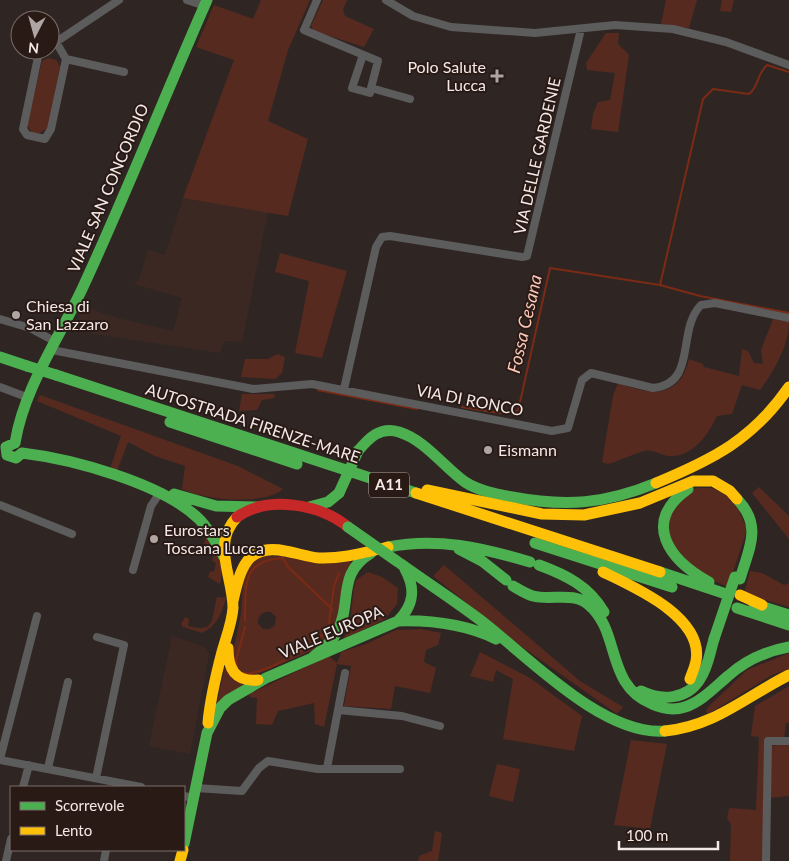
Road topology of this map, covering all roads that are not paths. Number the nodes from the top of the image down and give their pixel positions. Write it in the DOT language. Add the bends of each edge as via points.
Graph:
graph roads {
  1 [pos="119,0"];
  2 [pos="187,0"];
  3 [pos="317,0"];
  4 [pos="386,0"];
  5 [pos="206,3"];
  6 [pos="581,29"];
  7 [pos="60,39"];
  8 [pos="60,53"];
  9 [pos="363,55"];
  10 [pos="37,60"];
  11 [pos="66,60"];
  12 [pos="789,65"];
  13 [pos="124,72"];
  14 [pos="371,88"];
  15 [pos="410,99"];
  16 [pos="789,318"];
  17 [pos="0,319"];
  18 [pos="54,346"];
  19 [pos="0,357"];
  20 [pos="0,367"];
  21 [pos="26,371"];
  22 [pos="54,380"];
  23 [pos="0,387"];
  24 [pos="789,387"];
  25 [pos="344,389"];
  26 [pos="29,398"];
  27 [pos="15,442"];
  28 [pos="22,453"];
  29 [pos="8,457"];
  30 [pos="0,466"];
  31 [pos="359,475"];
  32 [pos="143,486"];
  33 [pos="730,491"];
  34 [pos="339,493"];
  35 [pos="159,494"];
  36 [pos="0,505"];
  37 [pos="261,507"];
  38 [pos="307,507"];
  39 [pos="346,524"];
  40 [pos="72,534"];
  41 [pos="450,544"];
  42 [pos="393,546"];
  43 [pos="560,551"];
  44 [pos="224,556"];
  45 [pos="400,563"];
  46 [pos="133,570"];
  47 [pos="723,595"];
  48 [pos="233,601"];
  49 [pos="789,615"];
  50 [pos="37,616"];
  51 [pos="398,621"];
  52 [pos="789,625"];
  53 [pos="230,627"];
  54 [pos="97,637"];
  55 [pos="789,647"];
  56 [pos="518,651"];
  57 [pos="313,657"];
  58 [pos="344,673"];
  59 [pos="789,675"];
  60 [pos="266,678"];
  61 [pos="68,682"];
  62 [pos="649,699"];
  63 [pos="338,710"];
  64 [pos="440,726"];
  65 [pos="207,733"];
  66 [pos="789,741"];
  67 [pos="0,759"];
  68 [pos="29,765"];
  69 [pos="48,768"];
  70 [pos="327,768"];
  71 [pos="400,770"];
  72 [pos="96,778"];
  73 [pos="121,785"];
  74 [pos="23,786"];
  75 [pos="191,794"];
  76 [pos="185,837"];
  77 [pos="10,844"];
  78 [pos="6,861"];
  79 [pos="766,861"];
  1 -- 7 [label="street"];
  2 -- 5 [label="street"];
  3 -- 9 [label="street" via="304,30"];
  4 -- 6 [label="street" via="413,16 451,27 535,34"];
  5 -- 18 [label="main road, VIALE SAN CONCORDIO"];
  6 -- 12 [label="street" via="615,25 673,29 726,42"];
  6 -- 25 [label="street, VIA DELLE GARDENIE" via="527,256 522,258 382,237 376,247"];
  8 -- 11 [label="street"];
  9 -- 14 [label="street" via="378,61"];
  9 -- 14 [label="street" via="352,88 370,93"];
  10 -- 11 [label="street" via="23,129 27,135 45,139"];
  11 -- 13 [label="street"];
  14 -- 15 [label="street"];
  16 -- 25 [label="street, VIA DI RONCO" via="715,304 701,306 691,322 681,370 675,381 653,388 591,373 582,380 568,428 560,430"];
  17 -- 18 [label="street, VIA DI RONCO" via="30,328"];
  18 -- 25 [label="street, VIA DI RONCO" via="253,389 312,384"];
  18 -- 26 [label="main road, VIALE SAN CONCORDIO"];
  19 -- 21 [label="main road, AUTOSTRADA FIRENZE-MARE / A11"];
  20 -- 21 [label="main road, AUTOSTRADA FIRENZE-MARE / A11"];
  21 -- 22 [label="main road, AUTOSTRADA FIRENZE-MARE / A11, bridge"];
  22 -- 31 [label="main road, AUTOSTRADA FIRENZE-MARE / A11"];
  22 -- 43 [label="main road, AUTOSTRADA FIRENZE-MARE / A11"];
  23 -- 26 [label="street"];
  24 -- 34 [label="main road, bridge" via="764,420 716,457 643,488 598,501 556,504 490,492 466,482 419,442 397,431 373,436 358,451"];
  26 -- 27 [label="main road, VIALE SAN CONCORDIO" via="16,430"];
  27 -- 28 [label="main road"];
  27 -- 29 [label="main road, VIALE SAN CONCORDIO" via="6,447"];
  28 -- 29 [label="main road" via="16,458"];
  28 -- 32 [label="main road, VIALE EUROPA" via="43,454"];
  29 -- 30 [label="main road, VIALE SAN CONCORDIO"];
  31 -- 33 [label="main road" via="523,510 567,516 623,508 700,480 718,482"];
  31 -- 47 [label="main road, AUTOSTRADA FIRENZE-MARE / A11"];
  32 -- 35 [label="main road, VIALE EUROPA"];
  32 -- 37 [label="main road, VIALE EUROPA" via="204,504"];
  33 -- 47 [label="main road" via="703,485 685,491 671,503 663,527 668,546 680,563"];
  33 -- 62 [label="main road, bridge" via="748,516 748,537 718,640 703,673 691,689 671,697"];
  34 -- 38 [label="main road" via="328,502"];
  34 -- 39 [label="main road" via="338,505"];
  35 -- 44 [label="main road, VIALE EUROPA" via="197,517 211,532"];
  35 -- 46 [label="street" via="151,506"];
  36 -- 40 [label="street"];
  37 -- 38 [label="main road, VIALE EUROPA"];
  37 -- 44 [label="main road, VIALE EUROPA" via="245,512 230,523 224,538"];
  38 -- 39 [label="main road, VIALE EUROPA" via="323,511"];
  39 -- 45 [label="main road, VIALE EUROPA, bridge"];
  41 -- 42 [label="main road"];
  41 -- 62 [label="main road" via="482,561 525,594 535,598 575,598 589,604 601,621 622,681 631,693"];
  41 -- 62 [label="main road" via="486,549 575,579 592,594 605,615 626,676"];
  42 -- 48 [label="main road" via="324,558 280,550 261,551 242,567"];
  42 -- 57 [label="main road" via="369,554 354,566 346,582 338,631"];
  43 -- 47 [label="main road, AUTOSTRADA FIRENZE-MARE / A11"];
  43 -- 62 [label="main road" via="653,598 675,614 689,631 697,655 692,675 680,689"];
  44 -- 48 [label="main road, VIALE EUROPA"];
  45 -- 51 [label="main road, VIALE EUROPA" via="411,579 413,596 409,609"];
  45 -- 56 [label="main road"];
  48 -- 53 [label="main road, VIALE EUROPA"];
  49 -- 52 [label="main road" via="738,600"];
  50 -- 67 [label="street"];
  51 -- 56 [label="main road" via="448,623 480,631"];
  51 -- 57 [label="main road, VIALE EUROPA"];
  53 -- 60 [label="main road, VIALE EUROPA" via="228,656 231,672 243,681"];
  53 -- 65 [label="main road, VIALE EUROPA" via="211,702"];
  54 -- 72 [label="street" via="124,645"];
  55 -- 62 [label="main road" via="749,660 684,708 663,709"];
  56 -- 59 [label="main road" via="610,718 660,732 684,730 713,720"];
  57 -- 60 [label="main road, VIALE EUROPA"];
  58 -- 63 [label="street"];
  60 -- 65 [label="main road, VIALE EUROPA" via="224,704 215,714"];
  61 -- 69 [label="street"];
  63 -- 64 [label="street" via="402,716"];
  63 -- 70 [label="street"];
  65 -- 75 [label="main road, VIALE EUROPA"];
  66 -- 79 [label="street" via="768,741"];
  67 -- 68 [label="street"];
  68 -- 69 [label="street"];
  68 -- 74 [label="street"];
  69 -- 72 [label="street"];
  70 -- 71 [label="street"];
  70 -- 75 [label="street" via="268,761 242,791"];
  72 -- 73 [label="street"];
  75 -- 76 [label="main road, VIALE EUROPA"];
  77 -- 78 [label="street"];
}
